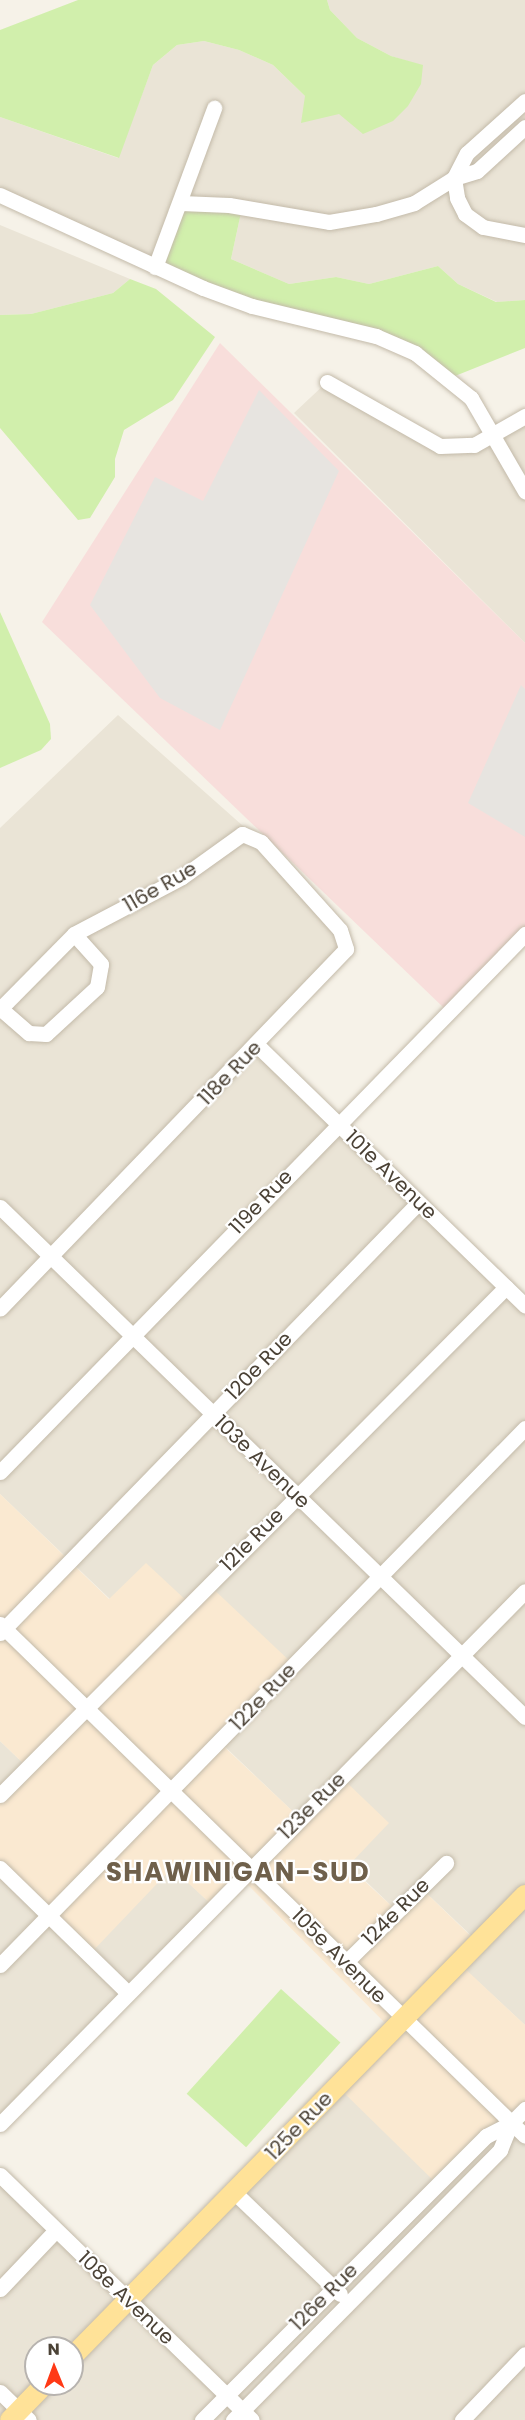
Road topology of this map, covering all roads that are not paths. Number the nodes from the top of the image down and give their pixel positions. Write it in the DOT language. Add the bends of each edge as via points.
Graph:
graph roads {
  1 [pos="525,101"];
  2 [pos="214,108"];
  3 [pos="525,127"];
  4 [pos="454,178"];
  5 [pos="0,195"];
  6 [pos="181,203"];
  7 [pos="525,235"];
  8 [pos="155,267"];
  9 [pos="327,381"];
  10 [pos="525,416"];
  11 [pos="495,434"];
  12 [pos="525,491"];
  13 [pos="242,834"];
  14 [pos="74,934"];
  15 [pos="525,934"];
  16 [pos="0,1009"];
  17 [pos="256,1045"];
  18 [pos="337,1123"];
  19 [pos="418,1203"];
  20 [pos="0,1207"];
  21 [pos="51,1256"];
  22 [pos="506,1287"];
  23 [pos="525,1306"];
  24 [pos="0,1308"];
  25 [pos="132,1335"];
  26 [pos="213,1414"];
  27 [pos="525,1428"];
  28 [pos="0,1472"];
  29 [pos="297,1496"];
  30 [pos="380,1576"];
  31 [pos="525,1591"];
  32 [pos="2,1628"];
  33 [pos="462,1656"];
  34 [pos="85,1707"];
  35 [pos="525,1717"];
  36 [pos="171,1791"];
  37 [pos="0,1795"];
  38 [pos="446,1863"];
  39 [pos="0,1868"];
  40 [pos="250,1868"];
  41 [pos="525,1895"];
  42 [pos="49,1915"];
  43 [pos="345,1962"];
  44 [pos="0,1965"];
  45 [pos="128,1993"];
  46 [pos="404,2019"];
  47 [pos="525,2109"];
  48 [pos="511,2123"];
  49 [pos="0,2124"];
  50 [pos="525,2136"];
  51 [pos="447,2174"];
  52 [pos="0,2175"];
  53 [pos="462,2189"];
  54 [pos="234,2192"];
  55 [pos="56,2230"];
  56 [pos="334,2287"];
  57 [pos="0,2289"];
  58 [pos="128,2300"];
  59 [pos="349,2303"];
  60 [pos="84,2345"];
  61 [pos="525,2354"];
  62 [pos="0,2392"];
  63 [pos="226,2395"];
  64 [pos="36,2396"];
  65 [pos="19,2417"];
  66 [pos="242,2417"];
  67 [pos="202,2420"];
  68 [pos="462,2420"];
  1 -- 4 [label="street" via="467,153"];
  2 -- 6 [label="street"];
  3 -- 4 [label="street" via="477,171"];
  4 -- 6 [label="street" via="414,203 329,222 229,205"];
  4 -- 7 [label="street" via="465,214 483,227"];
  5 -- 8 [label="street"];
  6 -- 8 [label="street"];
  8 -- 11 [label="street" via="252,306 397,343 432,363 462,388"];
  9 -- 11 [label="street" via="440,446 474,445"];
  10 -- 11 [label="street"];
  11 -- 12 [label="street"];
  13 -- 14 [label="street, 116e Rue" via="182,877"];
  13 -- 17 [label="street, 118e Rue" via="261,842 340,930 346,949"];
  14 -- 16 [label="street, 116e Rue"];
  14 -- 16 [label="street, 116e Rue" via="101,964 97,987 46,1034 29,1033"];
  15 -- 18 [label="street, 119e Rue"];
  17 -- 18 [label="street, 101e Avenue"];
  17 -- 21 [label="street, 118e Rue"];
  18 -- 19 [label="street, 101e Avenue"];
  18 -- 25 [label="street, 119e Rue"];
  19 -- 22 [label="street, 101e Avenue"];
  19 -- 26 [label="street, 120e Rue"];
  20 -- 21 [label="street, 103e Avenue"];
  21 -- 24 [label="street, 118e Rue"];
  21 -- 25 [label="street, 103e Avenue"];
  22 -- 23 [label="street, 101e Avenue"];
  22 -- 29 [label="street, 121e Rue"];
  25 -- 26 [label="street, 103e Avenue"];
  25 -- 28 [label="street, 119e Rue"];
  26 -- 29 [label="street, 103e Avenue"];
  26 -- 32 [label="street, 120e Rue"];
  27 -- 30 [label="street, 122e Rue"];
  29 -- 30 [label="street, 103e Avenue"];
  29 -- 34 [label="street, 121e Rue"];
  30 -- 33 [label="street, 103e Avenue"];
  30 -- 36 [label="street, 122e Rue"];
  31 -- 33 [label="street, 123e Rue"];
  32 -- 34 [label="street, 105e Avenue"];
  33 -- 35 [label="street, 103e Avenue"];
  33 -- 40 [label="street, 123e Rue"];
  34 -- 36 [label="street, 105e Avenue"];
  34 -- 37 [label="street, 121e Rue"];
  36 -- 40 [label="street, 105e Avenue"];
  36 -- 42 [label="street, 122e Rue"];
  38 -- 43 [label="street, 124e Rue"];
  39 -- 42 [label="street"];
  40 -- 43 [label="street, 105e Avenue"];
  40 -- 45 [label="street, 123e Rue"];
  41 -- 46 [label="main road, 125e Rue"];
  42 -- 44 [label="street, 122e Rue"];
  42 -- 45 [label="street"];
  43 -- 46 [label="street, 105e Avenue"];
  45 -- 49 [label="street, 123e Rue"];
  46 -- 48 [label="street, 105e Avenue"];
  46 -- 54 [label="main road, 125e Rue"];
  47 -- 48 [label="street, 126e Rue"];
  48 -- 50 [label="street, 105e Avenue"];
  48 -- 51 [label="street, 126e Rue" via="486,2136"];
  48 -- 53 [label="street, 126e Rue" via="500,2150"];
  51 -- 53 [label="street"];
  51 -- 56 [label="street, 126e Rue"];
  52 -- 55 [label="street, 108e Avenue"];
  53 -- 59 [label="street, 126e Rue"];
  54 -- 56 [label="street"];
  54 -- 58 [label="main road, 125e Rue"];
  55 -- 57 [label="street"];
  55 -- 58 [label="street, 108e Avenue"];
  56 -- 59 [label="street"];
  56 -- 63 [label="street, 126e Rue"];
  58 -- 60 [label="main road, 125e Rue"];
  58 -- 63 [label="street, 108e Avenue"];
  59 -- 66 [label="street, 126e Rue"];
  61 -- 68 [label="street"];
  62 -- 65 [label="street"];
  63 -- 66 [label="street, 108e Avenue"];
  63 -- 67 [label="street, 126e Rue"];
  64 -- 65 [label="main road"];
}
